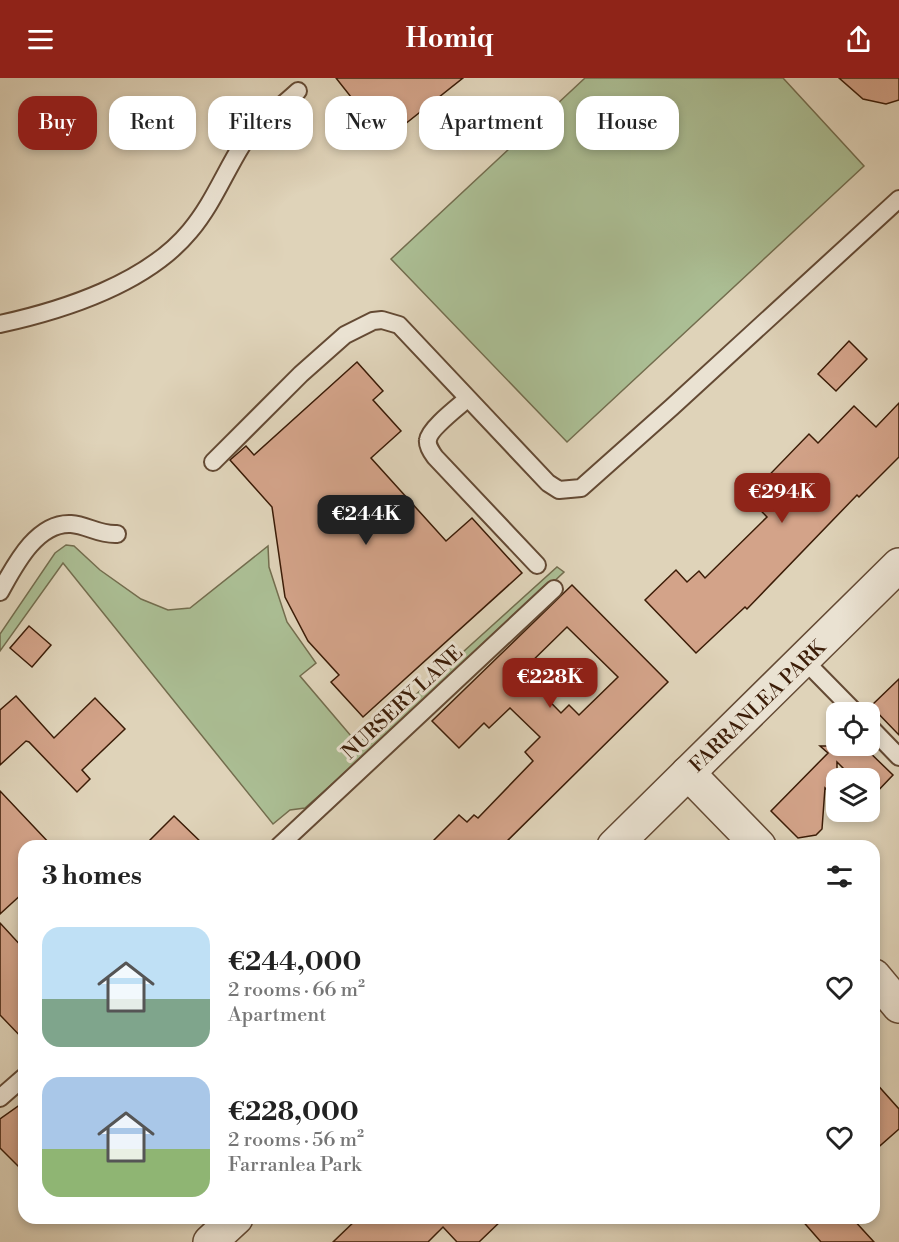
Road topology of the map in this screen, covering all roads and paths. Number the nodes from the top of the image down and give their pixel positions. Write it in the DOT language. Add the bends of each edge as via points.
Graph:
graph roads {
  1 [pos="298,91"];
  2 [pos="899,199"];
  3 [pos="0,324"];
  4 [pos="467,399"];
  5 [pos="213,462"];
  6 [pos="117,534"];
  7 [pos="537,565"];
  8 [pos="899,565"];
  9 [pos="554,589"];
  10 [pos="0,592"];
  11 [pos="804,660"];
  12 [pos="845,702"];
  13 [pos="880,737"];
  14 [pos="899,757"];
  15 [pos="688,773"];
  16 [pos="285,840"];
  17 [pos="620,840"];
  18 [pos="753,840"];
  19 [pos="880,983"];
  20 [pos="899,1006"];
  21 [pos="18,1082"];
  22 [pos="0,1098"];
  23 [pos="230,1224"];
  24 [pos="210,1242"];
  1 -- 3 [label="lane" via="243,143 204,212 157,264 90,296"];
  2 -- 4 [label="lane" via="581,488 559,490 548,483"];
  4 -- 5 [label="lane" via="399,325 373,321 345,335"];
  4 -- 7 [label="lane" via="431,432 429,446"];
  6 -- 10 [label="lane" via="72,524 48,531 22,553"];
  8 -- 11 [label="street, FARRANLEA PARK"];
  9 -- 16 [label="lane, NURSERY LANE"];
  11 -- 12 [label="lane"];
  11 -- 15 [label="street, FARRANLEA PARK"];
  13 -- 14 [label="lane"];
  15 -- 17 [label="street, FARRANLEA PARK"];
  15 -- 18 [label="street"];
  19 -- 20 [label="street"];
  21 -- 22 [label="lane"];
  23 -- 24 [label="street"];
}
